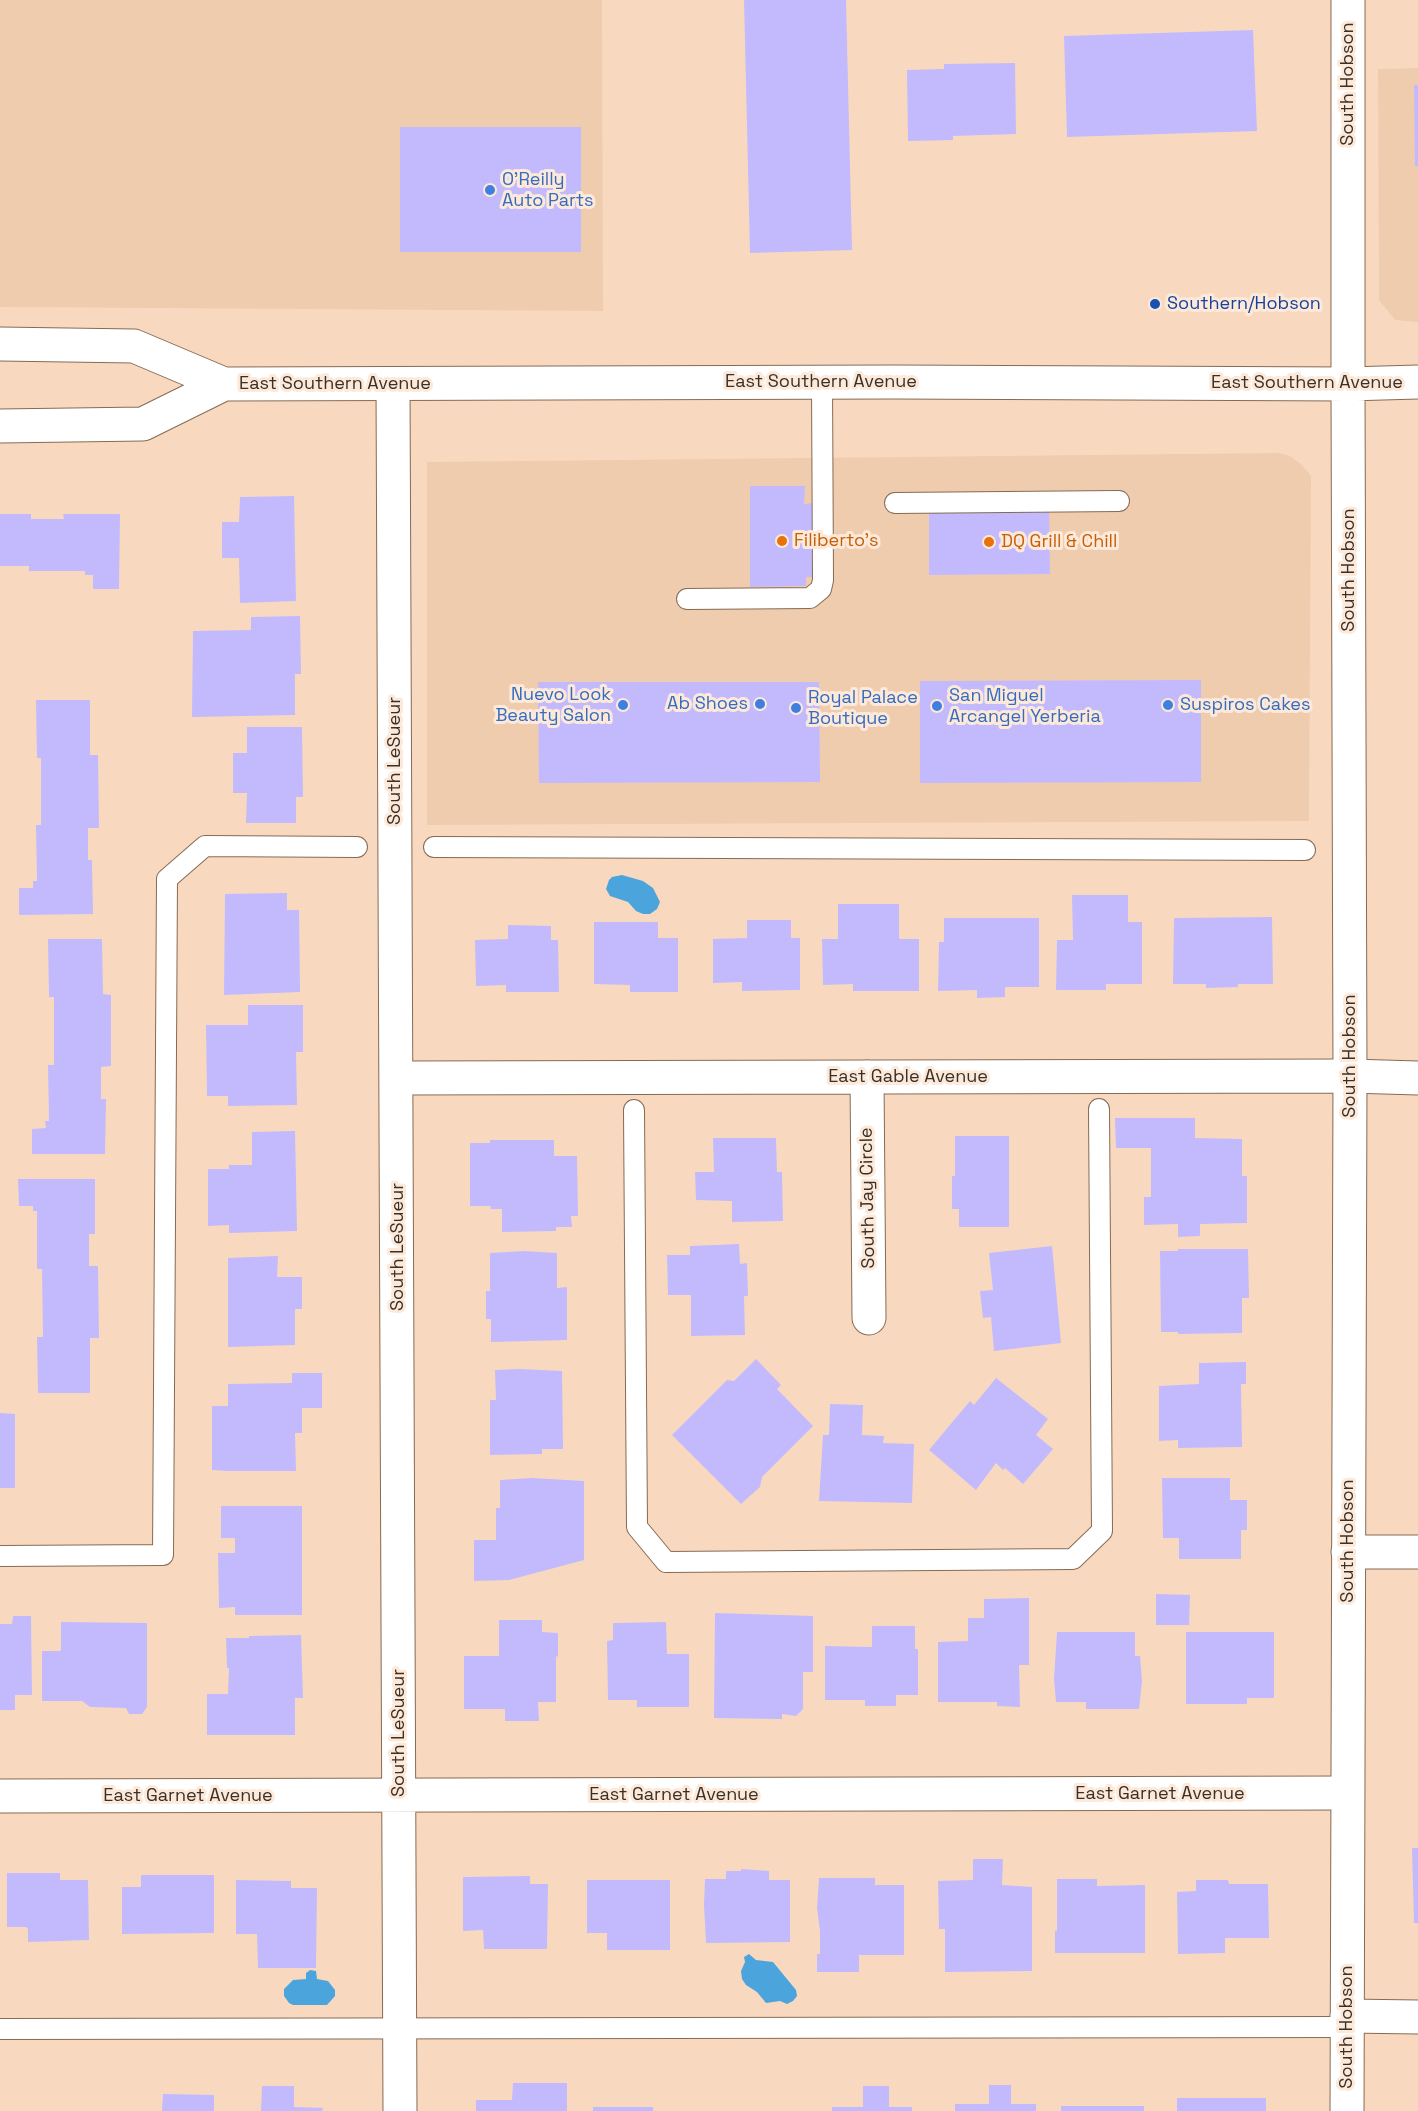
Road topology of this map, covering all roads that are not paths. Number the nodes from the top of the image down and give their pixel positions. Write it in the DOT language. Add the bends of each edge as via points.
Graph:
graph roads {
  1 [pos="1348,0"];
  2 [pos="0,344"];
  3 [pos="822,382"];
  4 [pos="1418,382"];
  5 [pos="224,384"];
  6 [pos="393,384"];
  7 [pos="1348,384"];
  8 [pos="0,426"];
  9 [pos="1119,501"];
  10 [pos="894,503"];
  11 [pos="687,599"];
  12 [pos="357,847"];
  13 [pos="434,848"];
  14 [pos="1305,850"];
  15 [pos="1350,1076"];
  16 [pos="867,1077"];
  17 [pos="397,1078"];
  18 [pos="1418,1078"];
  19 [pos="1099,1109"];
  20 [pos="634,1110"];
  21 [pos="869,1318"];
  22 [pos="1348,1552"];
  23 [pos="1418,1552"];
  24 [pos="0,1556"];
  25 [pos="1347,1793"];
  26 [pos="399,1795"];
  27 [pos="0,1796"];
  28 [pos="1418,2017"];
  29 [pos="1347,2022"];
  30 [pos="0,2029"];
  31 [pos="399,2029"];
  32 [pos="400,2111"];
  33 [pos="1347,2111"];
  1 -- 7 [label="street, South Hobson"];
  2 -- 5 [label="street, East Southern Avenue" via="134,346"];
  3 -- 6 [label="street, East Southern Avenue"];
  3 -- 7 [label="street, East Southern Avenue"];
  3 -- 11 [label="lane" via="821,589 810,598"];
  4 -- 7 [label="street, East Southern Avenue"];
  5 -- 6 [label="street, East Southern Avenue"];
  5 -- 8 [label="street, East Southern Avenue" via="143,424"];
  6 -- 17 [label="street, South LeSueur"];
  7 -- 15 [label="street, South Hobson"];
  9 -- 10 [label="lane"];
  12 -- 24 [label="lane" via="205,846 167,879 163,1555"];
  13 -- 14 [label="lane"];
  15 -- 16 [label="street, East Gable Avenue"];
  15 -- 18 [label="street, East Gable Avenue"];
  15 -- 22 [label="street, South Hobson"];
  16 -- 17 [label="street, East Gable Avenue"];
  16 -- 21 [label="street, South Jay Circle"];
  17 -- 26 [label="street, South LeSueur"];
  19 -- 20 [label="lane" via="1102,1531 1073,1558 666,1562 637,1527"];
  22 -- 23 [label="street"];
  22 -- 25 [label="street, South Hobson"];
  25 -- 26 [label="street, East Garnet Avenue"];
  25 -- 29 [label="street, South Hobson"];
  26 -- 27 [label="street, East Garnet Avenue"];
  26 -- 31 [label="street, South LeSueur"];
  28 -- 29 [label="street"];
  29 -- 31 [label="lane"];
  29 -- 33 [label="street, South Hobson"];
  30 -- 31 [label="lane"];
  31 -- 32 [label="street, South LeSueur"];
}
